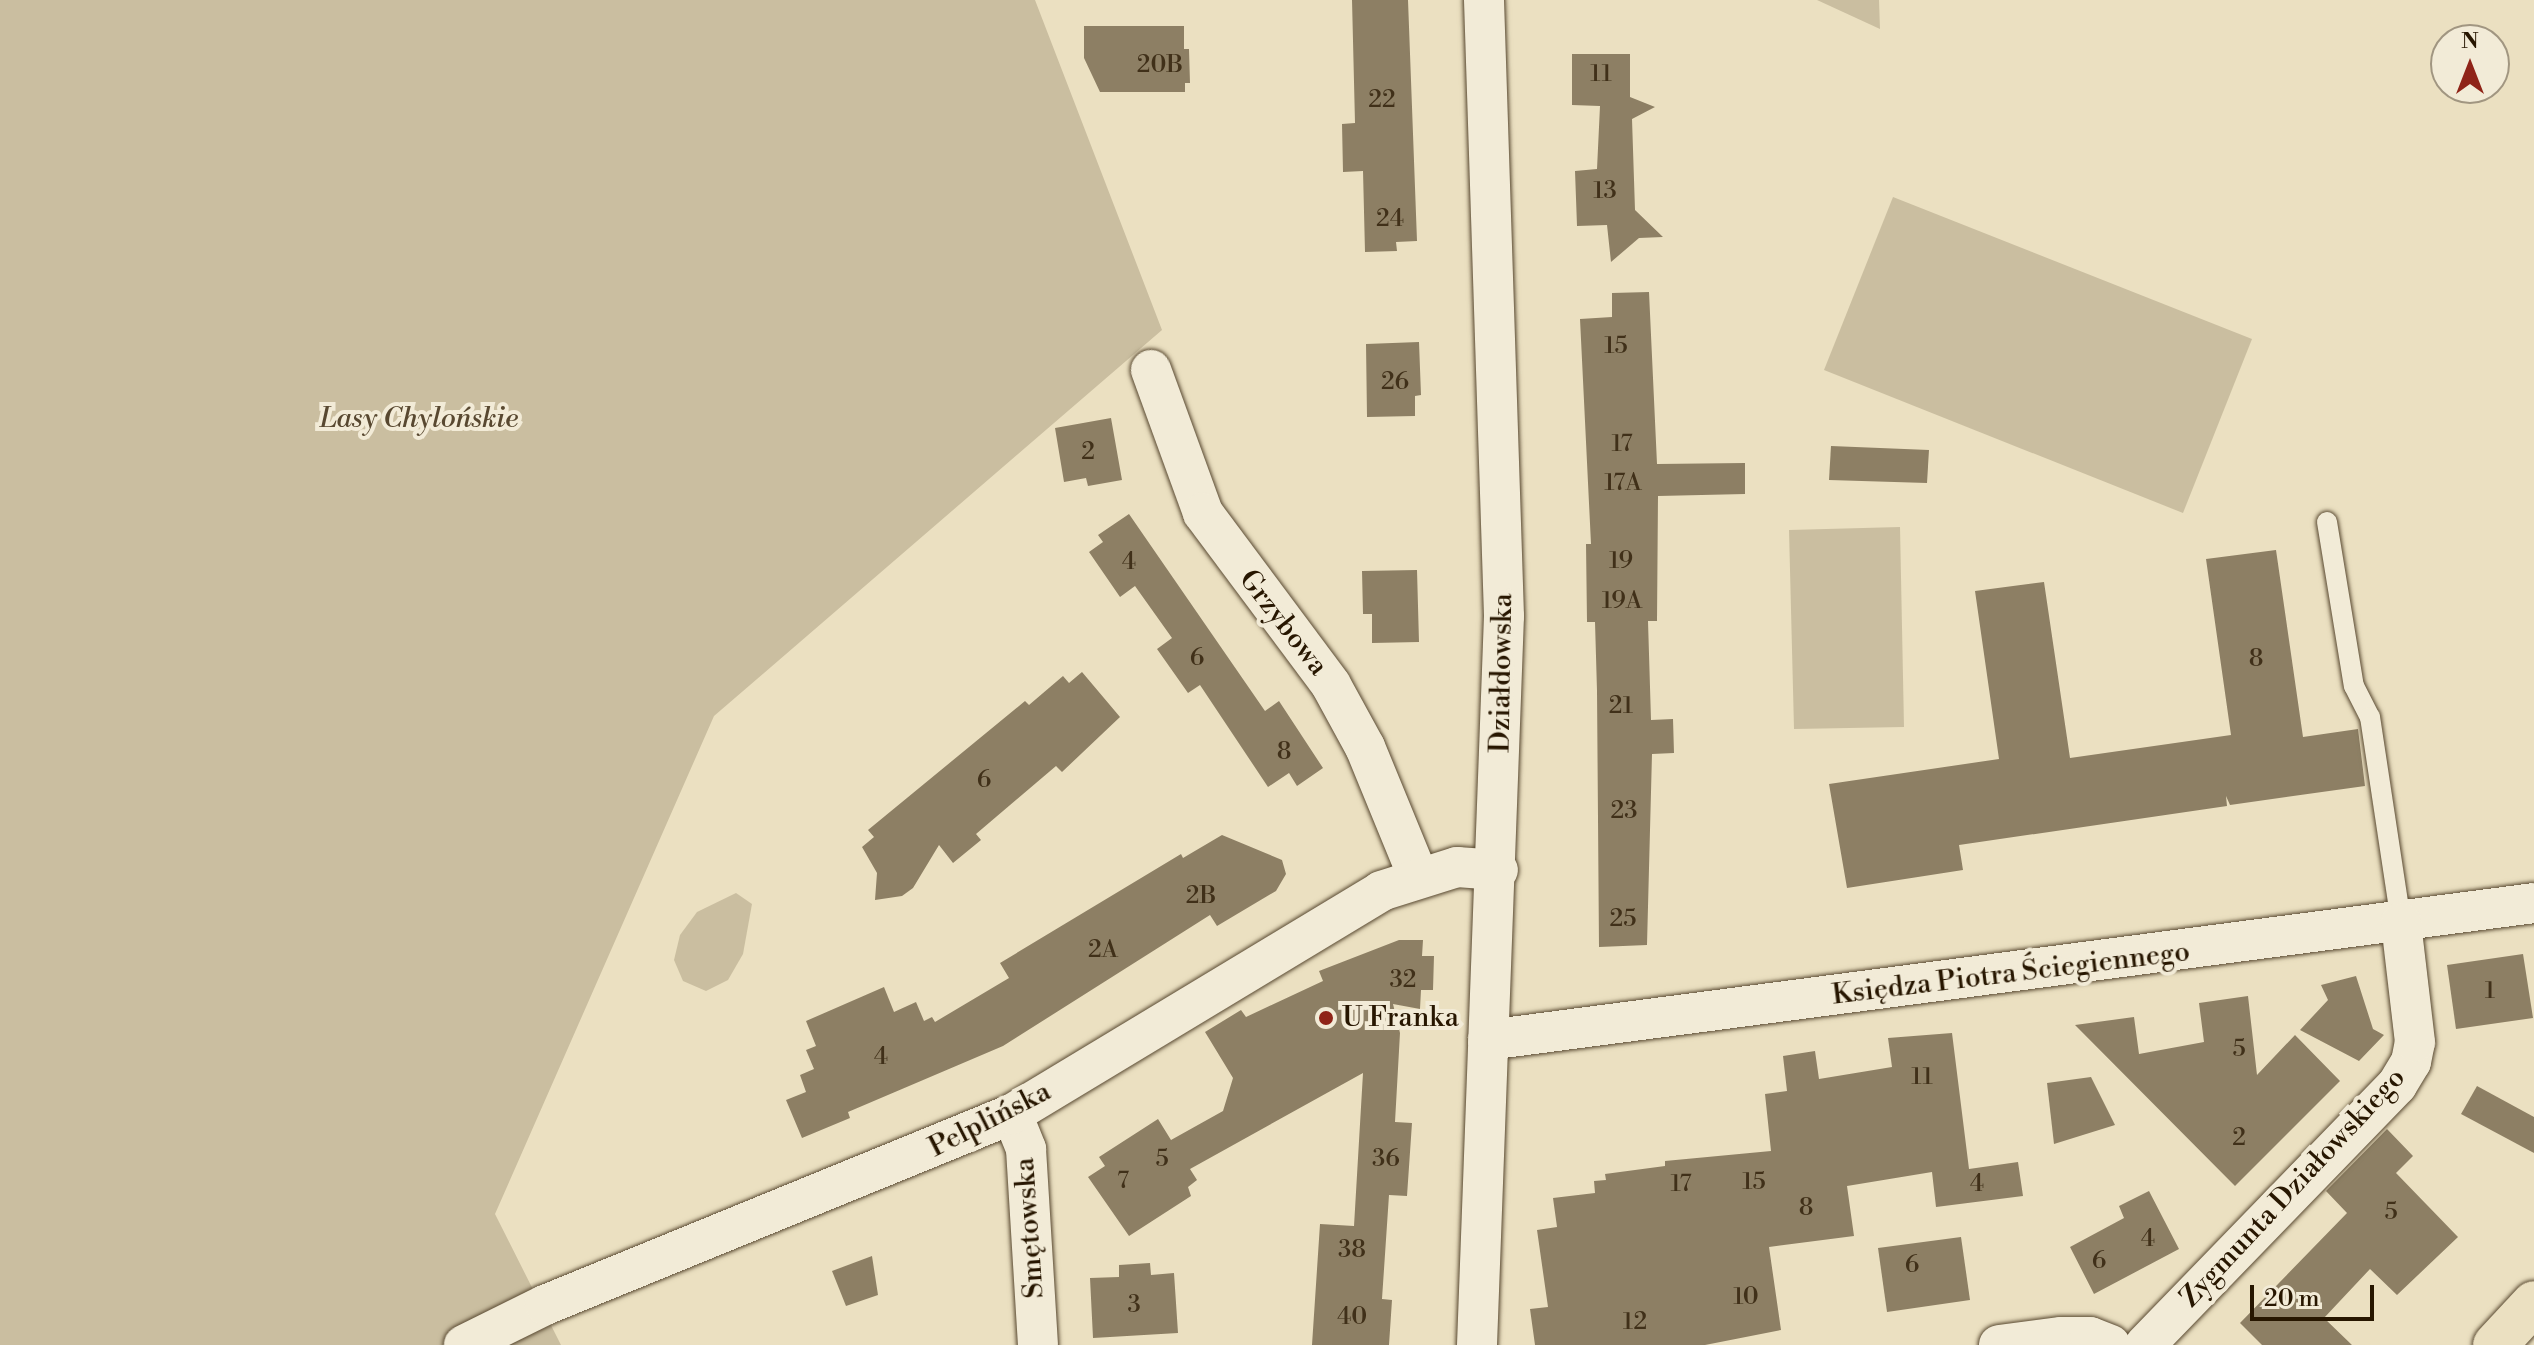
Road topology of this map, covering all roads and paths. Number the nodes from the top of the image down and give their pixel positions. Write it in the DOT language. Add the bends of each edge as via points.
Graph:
graph roads {
  1 [pos="1484,0"];
  2 [pos="1151,370"];
  3 [pos="2327,522"];
  4 [pos="1498,870"];
  5 [pos="1418,876"];
  6 [pos="2534,903"];
  7 [pos="2401,923"];
  8 [pos="1488,1040"];
  9 [pos="1012,1114"];
  10 [pos="2534,1303"];
  11 [pos="464,1345"];
  12 [pos="1038,1345"];
  13 [pos="1477,1345"];
  14 [pos="1999,1345"];
  15 [pos="2111,1345"];
  16 [pos="2145,1345"];
  17 [pos="2495,1345"];
  1 -- 4 [label="street, Działdowska" via="1504,616"];
  2 -- 5 [label="street, Grzybowa" via="1203,513 1331,685 1365,747"];
  3 -- 7 [label="lane" via="2354,686 2370,717"];
  4 -- 5 [label="street, Pelplińska" via="1457,867"];
  4 -- 8 [label="street, Działdowska"];
  5 -- 9 [label="street, Pelplińska" via="1381,891"];
  6 -- 7 [label="street, Księdza Piotra Ściegiennego"];
  7 -- 8 [label="street, Księdza Piotra Ściegiennego"];
  7 -- 16 [label="street, Zygmunta Działowskiego" via="2415,1042 2411,1062 2397,1085"];
  8 -- 13 [label="street, Działdowska"];
  9 -- 11 [label="street, Pelplińska" via="545,1305"];
  9 -- 12 [label="street, Smętowska" via="1026,1149"];
  10 -- 17 [label="highway"];
  14 -- 15 [label="street" via="2061,1337 2090,1337"];
}
